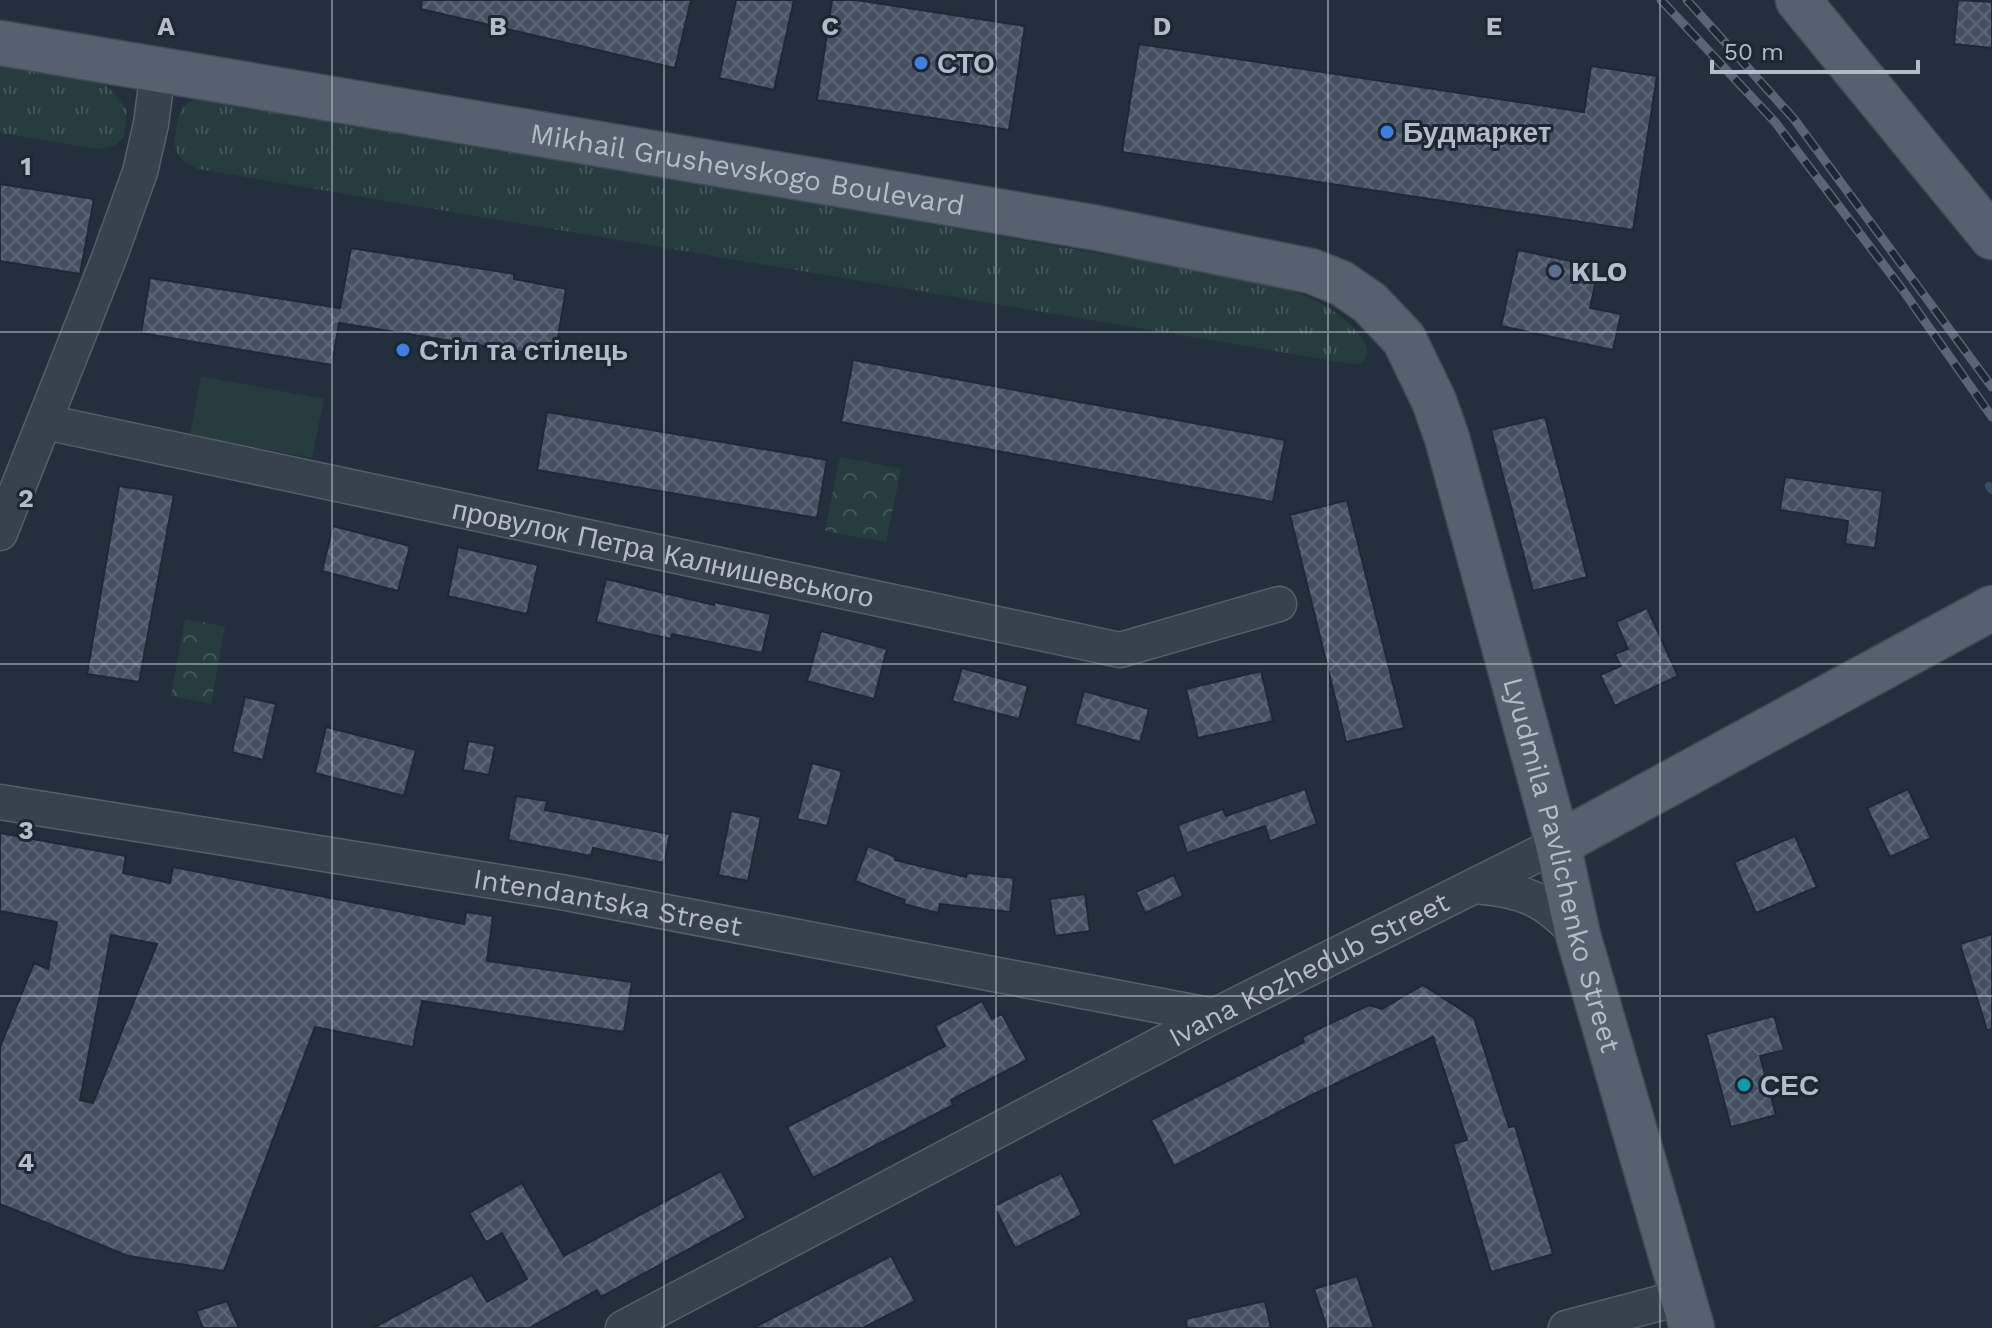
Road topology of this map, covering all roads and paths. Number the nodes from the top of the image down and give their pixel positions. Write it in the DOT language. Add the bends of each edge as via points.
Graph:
graph roads {
  1 [pos="1798,0"];
  2 [pos="0,43"];
  3 [pos="158,71"];
  4 [pos="1992,237"];
  5 [pos="1434,401"];
  6 [pos="45,422"];
  7 [pos="0,533"];
  8 [pos="1279,604"];
  9 [pos="1992,608"];
  10 [pos="1535,763"];
  11 [pos="0,802"];
  12 [pos="1622,809"];
  13 [pos="1558,844"];
  14 [pos="1506,870"];
  15 [pos="1474,886"];
  16 [pos="1574,917"];
  17 [pos="1214,1016"];
  18 [pos="1688,1313"];
  19 [pos="623,1328"];
  20 [pos="1566,1328"];
  1 -- 4 [label="main road"];
  2 -- 3 [label="main road, Mikhail Grushevskogo Boulevard"];
  3 -- 5 [label="main road, Mikhail Grushevskogo Boulevard" via="1097,228 1311,271 1370,303 1404,339"];
  3 -- 6 [label="street" via="140,172"];
  5 -- 10 [label="main road, Lyudmila Pavlichenko Street"];
  6 -- 7 [label="street"];
  6 -- 8 [label="street, провулок Петра Калнишевського" via="1120,650"];
  9 -- 12 [label="main road, Ivana Kozhedub Street"];
  10 -- 12 [label="main road" via="1565,798 1592,810"];
  10 -- 13 [label="main road, Lyudmila Pavlichenko Street"];
  10 -- 14 [label="street" via="1535,810 1526,839"];
  11 -- 17 [label="street, Intendantska Street" via="561,892"];
  12 -- 13 [label="main road, Ivana Kozhedub Street"];
  12 -- 16 [label="main road" via="1580,864"];
  13 -- 14 [label="street, Ivana Kozhedub Street"];
  13 -- 16 [label="main road, Lyudmila Pavlichenko Street"];
  14 -- 15 [label="street, Ivana Kozhedub Street"];
  15 -- 16 [label="street" via="1532,897"];
  15 -- 17 [label="street, Ivana Kozhedub Street"];
  16 -- 18 [label="main road, Lyudmila Pavlichenko Street"];
  17 -- 19 [label="street, Ivana Kozhedub Street"];
  18 -- 20 [label="street"];
}
